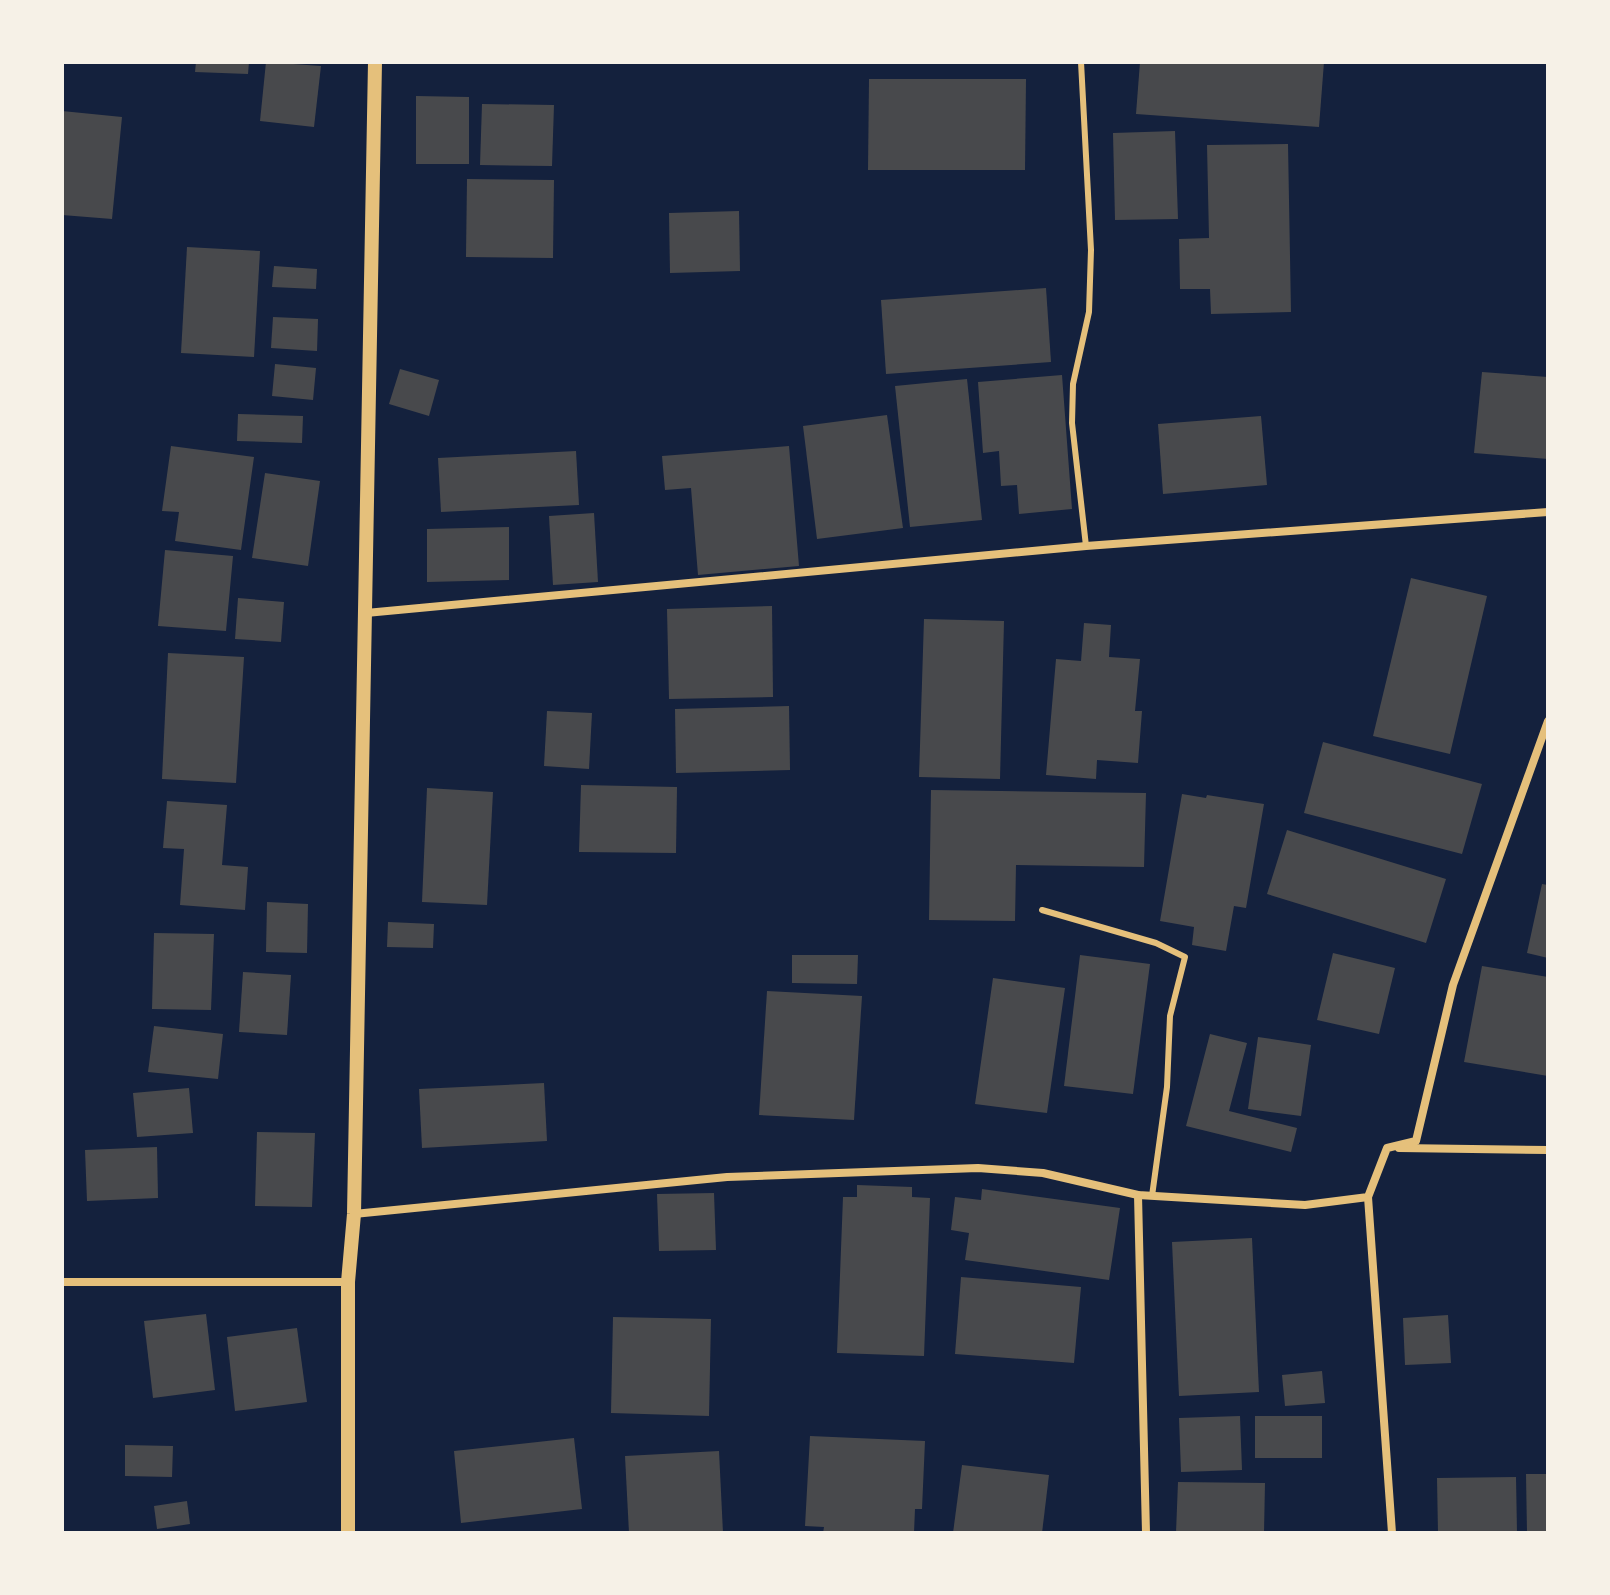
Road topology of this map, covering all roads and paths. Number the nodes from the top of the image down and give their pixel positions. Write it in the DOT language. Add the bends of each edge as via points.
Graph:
graph roads {
  1 [pos="375,62"];
  2 [pos="1081,62"];
  3 [pos="1548,512"];
  4 [pos="1086,546"];
  5 [pos="366,613"];
  6 [pos="1548,721"];
  7 [pos="1042,910"];
  8 [pos="1387,1148"];
  9 [pos="1548,1150"];
  10 [pos="1138,1195"];
  11 [pos="1152,1196"];
  12 [pos="1368,1197"];
  13 [pos="354,1214"];
  14 [pos="62,1282"];
  15 [pos="348,1282"];
  16 [pos="348,1533"];
  17 [pos="1146,1533"];
  18 [pos="1392,1533"];
  1 -- 5 [label="street"];
  2 -- 4 [label="lane" via="1091,250 1089,312 1073,384 1072,423"];
  3 -- 4 [label="street"];
  4 -- 5 [label="street"];
  5 -- 13 [label="street"];
  6 -- 8 [label="street" via="1453,985 1416,1141"];
  7 -- 11 [label="lane" via="1156,943 1185,957 1170,1016 1167,1087"];
  8 -- 9 [label="street"];
  8 -- 12 [label="street"];
  10 -- 11 [label="street"];
  10 -- 13 [label="street" via="1043,1173 978,1168 727,1177"];
  10 -- 17 [label="street"];
  11 -- 12 [label="street" via="1305,1205"];
  12 -- 18 [label="street"];
  13 -- 15 [label="street"];
  14 -- 15 [label="street"];
  15 -- 16 [label="street"];
}
